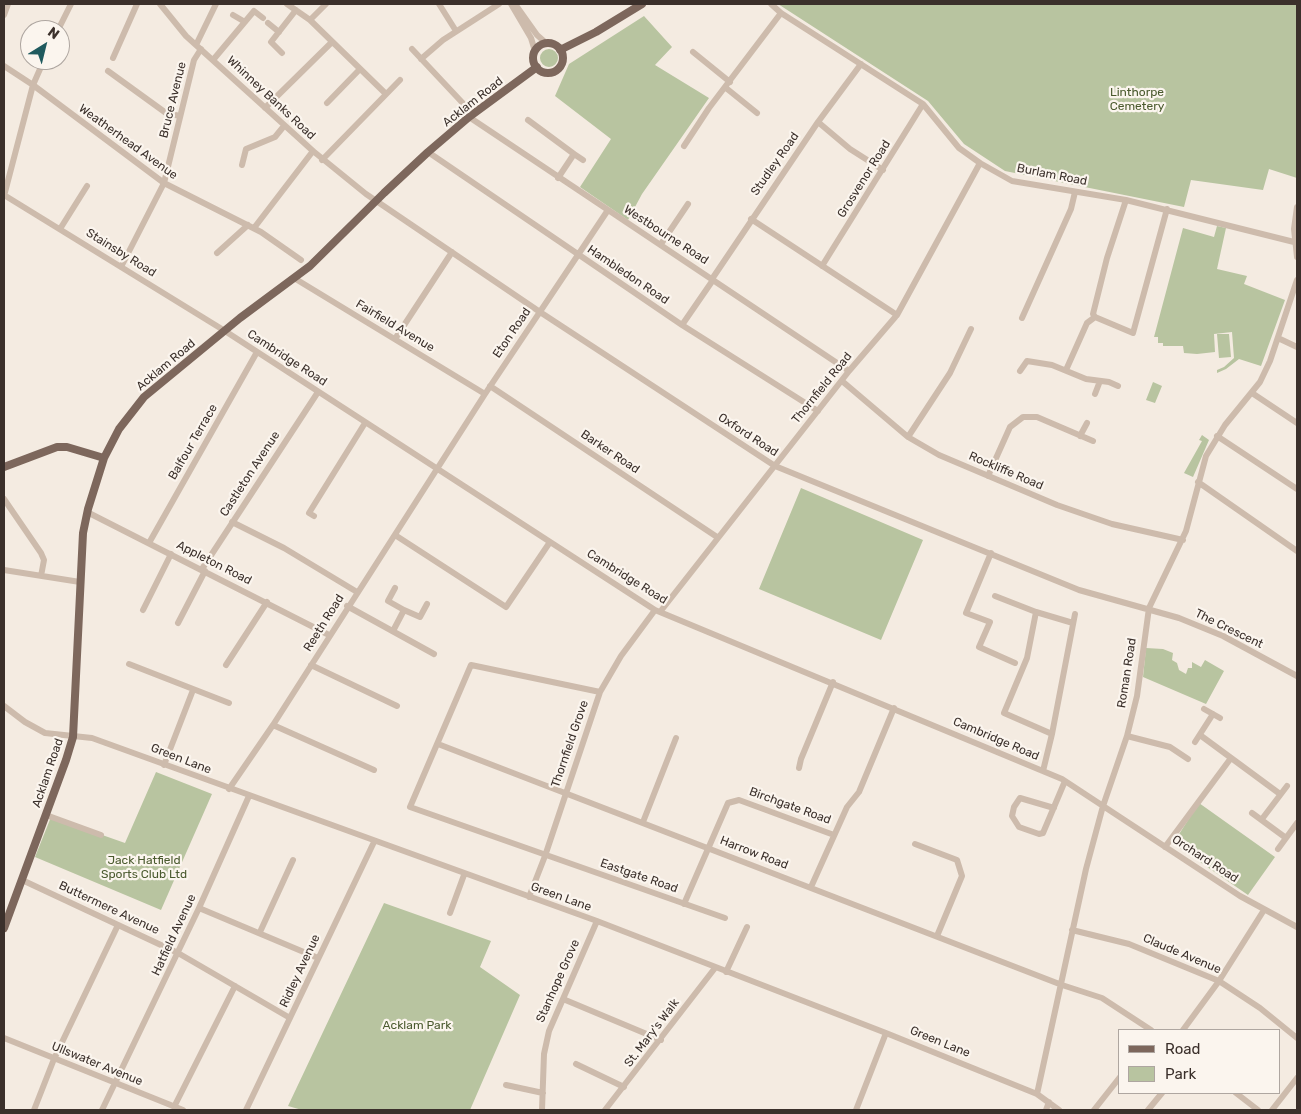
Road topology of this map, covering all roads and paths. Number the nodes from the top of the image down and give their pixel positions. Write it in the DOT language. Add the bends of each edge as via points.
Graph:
graph roads {
  1 [pos="8,4"];
  2 [pos="71,4"];
  3 [pos="137,4"];
  4 [pos="160,4"];
  5 [pos="216,4"];
  6 [pos="287,4"];
  7 [pos="326,4"];
  8 [pos="439,4"];
  9 [pos="499,4"];
  10 [pos="511,4"];
  11 [pos="515,4"];
  12 [pos="642,4"];
  13 [pos="770,4"];
  14 [pos="296,10"];
  15 [pos="781,13"];
  16 [pos="233,15"];
  17 [pos="4,16"];
  18 [pos="63,20"];
  19 [pos="310,20"];
  20 [pos="244,22"];
  21 [pos="456,31"];
  22 [pos="279,32"];
  23 [pos="332,42"];
  24 [pos="546,43"];
  25 [pos="198,47"];
  26 [pos="412,49"];
  27 [pos="560,50"];
  28 [pos="535,51"];
  29 [pos="694,52"];
  30 [pos="282,53"];
  31 [pos="113,58"];
  32 [pos="421,59"];
  33 [pos="213,60"];
  34 [pos="861,64"];
  35 [pos="4,66"];
  36 [pos="537,67"];
  37 [pos="360,69"];
  38 [pos="39,70"];
  39 [pos="108,71"];
  40 [pos="400,80"];
  41 [pos="730,82"];
  42 [pos="33,84"];
  43 [pos="726,88"];
  44 [pos="386,94"];
  45 [pos="327,103"];
  46 [pos="923,104"];
  47 [pos="265,108"];
  48 [pos="757,113"];
  49 [pos="180,116"];
  50 [pos="471,116"];
  51 [pos="528,120"];
  52 [pos="818,122"];
  53 [pos="284,126"];
  54 [pos="684,146"];
  55 [pos="313,151"];
  56 [pos="428,152"];
  57 [pos="574,154"];
  58 [pos="322,160"];
  59 [pos="583,160"];
  60 [pos="980,163"];
  61 [pos="242,165"];
  62 [pos="883,170"];
  63 [pos="558,178"];
  64 [pos="164,183"];
  65 [pos="87,186"];
  66 [pos="1076,192"];
  67 [pos="4,195"];
  68 [pos="376,200"];
  69 [pos="1126,200"];
  70 [pos="688,204"];
  71 [pos="1297,207"];
  72 [pos="1167,209"];
  73 [pos="608,210"];
  74 [pos="751,219"];
  75 [pos="251,227"];
  76 [pos="60,229"];
  77 [pos="1294,242"];
  78 [pos="661,244"];
  79 [pos="452,252"];
  80 [pos="217,253"];
  81 [pos="1297,253"];
  82 [pos="578,255"];
  83 [pos="299,256"];
  84 [pos="822,266"];
  85 [pos="121,267"];
  86 [pos="294,278"];
  87 [pos="713,279"];
  88 [pos="1297,280"];
  89 [pos="540,312"];
  90 [pos="897,315"];
  91 [pos="1095,317"];
  92 [pos="1022,318"];
  93 [pos="682,325"];
  94 [pos="971,329"];
  95 [pos="225,331"];
  96 [pos="1278,338"];
  97 [pos="395,339"];
  98 [pos="1297,347"];
  99 [pos="257,352"];
  100 [pos="1066,370"];
  101 [pos="850,371"];
  102 [pos="1020,371"];
  103 [pos="842,381"];
  104 [pos="1100,381"];
  105 [pos="490,386"];
  106 [pos="1118,386"];
  107 [pos="318,392"];
  108 [pos="1252,393"];
  109 [pos="485,394"];
  110 [pos="1095,394"];
  111 [pos="818,411"];
  112 [pos="365,423"];
  113 [pos="1086,423"];
  114 [pos="1297,424"];
  115 [pos="908,436"];
  116 [pos="1080,436"];
  117 [pos="1218,436"];
  118 [pos="1093,441"];
  119 [pos="104,458"];
  120 [pos="775,466"];
  121 [pos="4,467"];
  122 [pos="437,469"];
  123 [pos="988,476"];
  124 [pos="1198,482"];
  125 [pos="1297,489"];
  126 [pos="4,499"];
  127 [pos="87,512"];
  128 [pos="314,516"];
  129 [pos="232,522"];
  130 [pos="395,535"];
  131 [pos="717,537"];
  132 [pos="1183,540"];
  133 [pos="550,542"];
  134 [pos="149,543"];
  135 [pos="1297,551"];
  136 [pos="991,553"];
  137 [pos="171,554"];
  138 [pos="4,570"];
  139 [pos="204,570"];
  140 [pos="41,576"];
  141 [pos="80,582"];
  142 [pos="395,588"];
  143 [pos="357,592"];
  144 [pos="995,596"];
  145 [pos="267,602"];
  146 [pos="427,604"];
  147 [pos="348,606"];
  148 [pos="1148,608"];
  149 [pos="143,610"];
  150 [pos="404,610"];
  151 [pos="657,611"];
  152 [pos="1036,612"];
  153 [pos="1075,614"];
  154 [pos="178,623"];
  155 [pos="1073,623"];
  156 [pos="393,631"];
  157 [pos="329,635"];
  158 [pos="434,654"];
  159 [pos="1015,663"];
  160 [pos="129,664"];
  161 [pos="226,665"];
  162 [pos="312,665"];
  163 [pos="1297,676"];
  164 [pos="833,682"];
  165 [pos="193,690"];
  166 [pos="600,692"];
  167 [pos="229,702"];
  168 [pos="4,706"];
  169 [pos="396,706"];
  170 [pos="894,708"];
  171 [pos="1204,709"];
  172 [pos="1212,714"];
  173 [pos="1220,718"];
  174 [pos="273,725"];
  175 [pos="1052,734"];
  176 [pos="1200,735"];
  177 [pos="1127,736"];
  178 [pos="73,737"];
  179 [pos="676,738"];
  180 [pos="1195,742"];
  181 [pos="438,744"];
  182 [pos="1231,758"];
  183 [pos="1188,759"];
  184 [pos="164,764"];
  185 [pos="799,768"];
  186 [pos="374,770"];
  187 [pos="1043,771"];
  188 [pos="1065,781"];
  189 [pos="1287,786"];
  190 [pos="229,789"];
  191 [pos="566,792"];
  192 [pos="1280,794"];
  193 [pos="249,796"];
  194 [pos="1103,806"];
  195 [pos="1054,808"];
  196 [pos="1252,812"];
  197 [pos="46,815"];
  198 [pos="1262,819"];
  199 [pos="643,822"];
  200 [pos="1297,823"];
  201 [pos="101,835"];
  202 [pos="834,835"];
  203 [pos="1286,838"];
  204 [pos="374,842"];
  205 [pos="915,844"];
  206 [pos="1165,846"];
  207 [pos="709,848"];
  208 [pos="1278,849"];
  209 [pos="546,856"];
  210 [pos="293,860"];
  211 [pos="464,875"];
  212 [pos="22,880"];
  213 [pos="811,887"];
  214 [pos="529,898"];
  215 [pos="684,904"];
  216 [pos="199,908"];
  217 [pos="1264,910"];
  218 [pos="450,913"];
  219 [pos="725,918"];
  220 [pos="597,922"];
  221 [pos="118,925"];
  222 [pos="747,926"];
  223 [pos="1297,927"];
  224 [pos="4,928"];
  225 [pos="1072,930"];
  226 [pos="260,932"];
  227 [pos="937,936"];
  228 [pos="178,953"];
  229 [pos="318,958"];
  230 [pos="715,968"];
  231 [pos="726,972"];
  232 [pos="1219,981"];
  233 [pos="1062,985"];
  234 [pos="235,986"];
  235 [pos="563,999"];
  236 [pos="290,1018"];
  237 [pos="1149,1029"];
  238 [pos="1184,1029"];
  239 [pos="886,1032"];
  240 [pos="4,1038"];
  241 [pos="1297,1038"];
  242 [pos="660,1040"];
  243 [pos="54,1059"];
  244 [pos="576,1064"];
  245 [pos="1297,1078"];
  246 [pos="1118,1080"];
  247 [pos="114,1082"];
  248 [pos="506,1085"];
  249 [pos="624,1088"];
  250 [pos="543,1093"];
  251 [pos="1037,1094"];
  252 [pos="1161,1094"];
  253 [pos="1237,1094"];
  254 [pos="1049,1102"];
  255 [pos="174,1107"];
  256 [pos="34,1110"];
  257 [pos="102,1110"];
  258 [pos="183,1110"];
  259 [pos="246,1110"];
  260 [pos="542,1110"];
  261 [pos="605,1110"];
  262 [pos="856,1110"];
  263 [pos="1046,1110"];
  264 [pos="1059,1110"];
  265 [pos="1094,1110"];
  266 [pos="1148,1110"];
  267 [pos="1258,1110"];
  268 [pos="1272,1110"];
  1 -- 17 [label="street"];
  2 -- 18 [label="street"];
  3 -- 31 [label="street"];
  4 -- 25 [label="street, Whinney Banks Road"];
  5 -- 25 [label="street, Bruce Avenue"];
  6 -- 14 [label="street"];
  7 -- 19 [label="street"];
  8 -- 21 [label="street"];
  9 -- 21 [label="street"];
  10 -- 28 [label="street"];
  11 -- 24 [label="street"];
  12 -- 27 [label="main road"];
  13 -- 15 [label="street, Burlam Road"];
  14 -- 19 [label="street"];
  14 -- 22 [label="street"];
  15 -- 34 [label="street, Burlam Road"];
  15 -- 41 [label="street"];
  16 -- 20 [label="street"];
  19 -- 23 [label="street"];
  20 -- 22 [label="street" via="254,11"];
  20 -- 33 [label="street"];
  21 -- 32 [label="street"];
  22 -- 30 [label="street" via="271,42"];
  23 -- 37 [label="street"];
  23 -- 47 [label="street"];
  24 -- 27 [label="main road" via="554,44"];
  24 -- 28 [label="main road"];
  25 -- 33 [label="street, Whinney Banks Road"];
  25 -- 49 [label="street, Bruce Avenue"];
  26 -- 32 [label="street, Westbourne Road"];
  27 -- 36 [label="main road" via="563,59 559,68 545,72"];
  28 -- 36 [label="main road" via="533,59"];
  29 -- 41 [label="street"];
  32 -- 50 [label="street, Westbourne Road"];
  33 -- 47 [label="street, Whinney Banks Road"];
  34 -- 46 [label="street, Burlam Road"];
  34 -- 52 [label="street, Studley Road"];
  35 -- 42 [label="street, Weatherhead Avenue"];
  36 -- 50 [label="main road, Acklam Road"];
  37 -- 44 [label="street"];
  37 -- 45 [label="street"];
  38 -- 42 [label="street"];
  39 -- 49 [label="street" via="166,113"];
  40 -- 44 [label="street"];
  41 -- 43 [label="street"];
  42 -- 64 [label="street, Weatherhead Avenue"];
  42 -- 67 [label="street"];
  43 -- 48 [label="street"];
  43 -- 54 [label="street"];
  44 -- 58 [label="street"];
  46 -- 60 [label="street, Burlam Road" via="959,148"];
  46 -- 62 [label="street, Grosvenor Road"];
  47 -- 53 [label="street, Whinney Banks Road"];
  49 -- 64 [label="street, Bruce Avenue"];
  50 -- 56 [label="main road, Acklam Road"];
  50 -- 63 [label="street, Westbourne Road"];
  51 -- 57 [label="street"];
  52 -- 62 [label="street" via="850,149"];
  52 -- 74 [label="street, Studley Road"];
  53 -- 55 [label="street, Whinney Banks Road"];
  53 -- 61 [label="street" via="274,138 246,149"];
  55 -- 58 [label="street, Whinney Banks Road"];
  55 -- 75 [label="street"];
  56 -- 68 [label="main road, Acklam Road"];
  56 -- 82 [label="street, Hambledon Road"];
  57 -- 59 [label="street"];
  57 -- 63 [label="street"];
  58 -- 68 [label="street, Whinney Banks Road"];
  60 -- 66 [label="street, Burlam Road" via="1012,180"];
  60 -- 90 [label="street, Thornfield Road"];
  62 -- 84 [label="street, Grosvenor Road"];
  63 -- 73 [label="street, Westbourne Road"];
  64 -- 75 [label="street, Weatherhead Avenue"];
  64 -- 85 [label="street, Bruce Avenue"];
  65 -- 76 [label="street"];
  66 -- 69 [label="street, Burlam Road"];
  66 -- 92 [label="street"];
  67 -- 76 [label="street, Stainsby Road"];
  68 -- 79 [label="street, Oxford Road"];
  68 -- 86 [label="main road, Acklam Road" via="334,244"];
  69 -- 72 [label="street, Burlam Road"];
  69 -- 91 [label="street" via="1105,266 1093,314"];
  70 -- 78 [label="street"];
  71 -- 77 [label="street"];
  72 -- 77 [label="street, Burlam Road"];
  72 -- 91 [label="street" via="1133,333"];
  73 -- 78 [label="street, Westbourne Road"];
  73 -- 82 [label="street, Eton Road"];
  74 -- 84 [label="street"];
  74 -- 87 [label="street, Studley Road"];
  75 -- 80 [label="street"];
  75 -- 83 [label="street, Weatherhead Avenue"];
  76 -- 85 [label="street, Stainsby Road"];
  77 -- 81 [label="street"];
  78 -- 87 [label="street, Westbourne Road"];
  79 -- 89 [label="street, Oxford Road"];
  79 -- 97 [label="street"];
  82 -- 89 [label="street, Eton Road"];
  82 -- 93 [label="street, Hambledon Road"];
  84 -- 90 [label="street"];
  85 -- 95 [label="street, Stainsby Road"];
  86 -- 95 [label="main road, Acklam Road"];
  86 -- 97 [label="street, Fairfield Avenue"];
  87 -- 93 [label="street, Studley Road"];
  87 -- 101 [label="street, Westbourne Road"];
  88 -- 96 [label="street, Roman Road"];
  89 -- 105 [label="street, Eton Road"];
  89 -- 120 [label="street, Oxford Road"];
  90 -- 101 [label="street, Thornfield Road"];
  91 -- 100 [label="street" via="1086,323"];
  93 -- 111 [label="street, Hambledon Road"];
  94 -- 115 [label="street" via="950,373"];
  95 -- 99 [label="street, Cambridge Road"];
  95 -- 119 [label="main road, Acklam Road" via="144,397 119,428"];
  96 -- 98 [label="street"];
  96 -- 108 [label="street, Roman Road" via="1260,382"];
  97 -- 109 [label="street, Fairfield Avenue"];
  99 -- 107 [label="street, Cambridge Road"];
  99 -- 134 [label="street, Balfour Terrace"];
  100 -- 102 [label="street" via="1026,357"];
  100 -- 104 [label="street"];
  101 -- 103 [label="street, Thornfield Road"];
  103 -- 111 [label="street, Thornfield Road"];
  103 -- 115 [label="street, Rockliffe Road"];
  104 -- 106 [label="street"];
  104 -- 110 [label="street"];
  105 -- 109 [label="street, Eton Road"];
  105 -- 131 [label="street, Barker Road"];
  107 -- 112 [label="street, Cambridge Road"];
  107 -- 129 [label="street, Castleton Avenue"];
  108 -- 114 [label="street"];
  108 -- 117 [label="street, Roman Road"];
  109 -- 122 [label="street, Eton Road"];
  111 -- 120 [label="street, Thornfield Road"];
  112 -- 122 [label="street, Cambridge Road"];
  112 -- 128 [label="street" via="308,513"];
  113 -- 116 [label="street"];
  115 -- 123 [label="street, Rockliffe Road" via="939,455"];
  116 -- 118 [label="street"];
  116 -- 123 [label="street" via="1037,417 1024,417 1010,427"];
  117 -- 124 [label="street, Roman Road" via="1206,456"];
  117 -- 125 [label="street"];
  119 -- 121 [label="main road" via="57,446"];
  119 -- 127 [label="main road, Acklam Road"];
  120 -- 131 [label="street, Thornfield Road"];
  120 -- 136 [label="street, Oxford Road"];
  122 -- 130 [label="street, Reeth Road"];
  122 -- 133 [label="street, Cambridge Road"];
  123 -- 132 [label="street, Rockliffe Road" via="1112,524"];
  124 -- 132 [label="street, Roman Road"];
  124 -- 135 [label="street"];
  126 -- 140 [label="street" via="44,560"];
  127 -- 134 [label="street, Appleton Road"];
  127 -- 141 [label="main road, Acklam Road"];
  129 -- 139 [label="street, Castleton Avenue"];
  129 -- 143 [label="street" via="284,548"];
  130 -- 133 [label="street" via="506,607"];
  130 -- 143 [label="street, Reeth Road"];
  131 -- 151 [label="street, Thornfield Road"];
  132 -- 148 [label="street, Roman Road"];
  133 -- 151 [label="street, Cambridge Road"];
  134 -- 137 [label="street, Appleton Road"];
  136 -- 148 [label="street, Oxford Road" via="1079,590"];
  136 -- 159 [label="street" via="966,613 990,622 979,648"];
  137 -- 139 [label="street, Appleton Road"];
  137 -- 149 [label="street"];
  138 -- 140 [label="street"];
  139 -- 145 [label="street, Appleton Road"];
  139 -- 154 [label="street, Castleton Avenue"];
  140 -- 141 [label="street"];
  141 -- 178 [label="main road, Acklam Road"];
  142 -- 150 [label="street" via="388,601"];
  143 -- 147 [label="street, Reeth Road"];
  144 -- 152 [label="street"];
  145 -- 157 [label="street, Appleton Road"];
  145 -- 161 [label="street"];
  146 -- 150 [label="street" via="420,617"];
  147 -- 156 [label="street"];
  147 -- 157 [label="street, Reeth Road"];
  148 -- 163 [label="street, The Crescent" via="1222,636"];
  148 -- 177 [label="street, Roman Road" via="1137,696"];
  150 -- 156 [label="street"];
  151 -- 164 [label="street, Cambridge Road"];
  151 -- 166 [label="street, Thornfield Grove" via="620,656"];
  152 -- 155 [label="street"];
  152 -- 175 [label="street" via="1027,658 1004,713"];
  153 -- 155 [label="street"];
  155 -- 175 [label="street"];
  156 -- 158 [label="street"];
  157 -- 162 [label="street, Reeth Road"];
  160 -- 165 [label="street"];
  162 -- 169 [label="street"];
  162 -- 174 [label="street, Reeth Road"];
  164 -- 170 [label="street, Cambridge Road"];
  164 -- 185 [label="street"];
  165 -- 167 [label="street"];
  165 -- 184 [label="street"];
  166 -- 181 [label="street" via="471,665"];
  166 -- 191 [label="street, Thornfield Grove"];
  168 -- 178 [label="street, Green Lane" via="45,733"];
  170 -- 187 [label="street, Cambridge Road"];
  170 -- 202 [label="street" via="859,792 846,807"];
  171 -- 172 [label="street"];
  172 -- 173 [label="street"];
  172 -- 176 [label="street"];
  174 -- 186 [label="street"];
  174 -- 190 [label="street, Reeth Road"];
  175 -- 187 [label="street"];
  176 -- 180 [label="street"];
  176 -- 182 [label="street"];
  177 -- 183 [label="street" via="1170,746"];
  177 -- 194 [label="street, Roman Road"];
  178 -- 184 [label="street, Green Lane" via="92,738"];
  178 -- 197 [label="main road, Acklam Road"];
  179 -- 199 [label="street"];
  181 -- 191 [label="street, Harrow Road"];
  181 -- 209 [label="street, Eastgate Road" via="410,807"];
  182 -- 192 [label="street"];
  182 -- 206 [label="street"];
  184 -- 190 [label="street, Green Lane"];
  187 -- 188 [label="street, Cambridge Road"];
  188 -- 194 [label="street, Cambridge Road"];
  188 -- 195 [label="street"];
  189 -- 192 [label="street"];
  190 -- 193 [label="street, Green Lane"];
  191 -- 199 [label="street, Harrow Road"];
  191 -- 209 [label="street, Thornfield Grove"];
  192 -- 198 [label="street"];
  193 -- 204 [label="street, Green Lane"];
  193 -- 216 [label="street, Hatfield Avenue"];
  194 -- 206 [label="street, Orchard Road"];
  194 -- 225 [label="street, Roman Road"];
  195 -- 195 [label="street" via="1041,835 1019,827 1012,816 1020,798"];
  196 -- 198 [label="street"];
  197 -- 201 [label="street"];
  197 -- 212 [label="main road, Acklam Road"];
  198 -- 203 [label="street"];
  199 -- 207 [label="street, Harrow Road"];
  200 -- 203 [label="street"];
  202 -- 207 [label="street, Birchgate Road" via="739,800 728,803"];
  202 -- 213 [label="street"];
  203 -- 208 [label="street"];
  204 -- 211 [label="street, Green Lane"];
  204 -- 229 [label="street, Ridley Avenue"];
  205 -- 227 [label="street" via="957,860 962,876"];
  206 -- 217 [label="street, Orchard Road"];
  207 -- 213 [label="street, Harrow Road"];
  207 -- 215 [label="street, Birchgate Road"];
  209 -- 214 [label="street, Thornfield Grove"];
  209 -- 215 [label="street, Eastgate Road"];
  210 -- 226 [label="street"];
  211 -- 214 [label="street, Green Lane"];
  211 -- 218 [label="street"];
  212 -- 221 [label="street, Buttermere Avenue"];
  212 -- 224 [label="main road, Acklam Road"];
  213 -- 227 [label="street, Harrow Road"];
  214 -- 220 [label="street, Green Lane"];
  215 -- 219 [label="street, Eastgate Road"];
  216 -- 226 [label="street"];
  216 -- 228 [label="street, Hatfield Avenue"];
  217 -- 223 [label="street, Orchard Road"];
  217 -- 232 [label="street"];
  220 -- 230 [label="street, Green Lane"];
  220 -- 235 [label="street, Stanhope Grove"];
  221 -- 228 [label="street, Buttermere Avenue"];
  221 -- 243 [label="street"];
  222 -- 231 [label="street"];
  225 -- 232 [label="street, Claude Avenue" via="1129,944"];
  225 -- 233 [label="street, Roman Road"];
  226 -- 229 [label="street"];
  227 -- 233 [label="street, Harrow Road"];
  228 -- 234 [label="street, Buttermere Avenue"];
  228 -- 247 [label="street, Hatfield Avenue"];
  229 -- 236 [label="street, Ridley Avenue"];
  230 -- 231 [label="street, Green Lane"];
  230 -- 242 [label="street, St. Mary's Walk"];
  231 -- 239 [label="street, Green Lane"];
  232 -- 238 [label="street"];
  232 -- 241 [label="street, Claude Avenue"];
  233 -- 237 [label="street, Harrow Road" via="1102,998"];
  233 -- 251 [label="street, Roman Road"];
  234 -- 236 [label="street, Buttermere Avenue"];
  234 -- 255 [label="street"];
  235 -- 242 [label="street"];
  235 -- 250 [label="street, Stanhope Grove" via="548,1031"];
  236 -- 259 [label="street, Ridley Avenue"];
  239 -- 251 [label="street, Green Lane"];
  239 -- 262 [label="street"];
  240 -- 243 [label="street, Ullswater Avenue"];
  242 -- 249 [label="street, St. Mary's Walk"];
  243 -- 247 [label="street, Ullswater Avenue"];
  243 -- 256 [label="street"];
  244 -- 249 [label="street"];
  245 -- 268 [label="street"];
  246 -- 265 [label="street"];
  247 -- 255 [label="street, Ullswater Avenue"];
  247 -- 257 [label="street, Hatfield Avenue"];
  248 -- 250 [label="street"];
  249 -- 261 [label="street, St. Mary's Walk"];
  250 -- 260 [label="street, Stanhope Grove"];
  251 -- 254 [label="street, Green Lane"];
  252 -- 266 [label="street"];
  253 -- 267 [label="street"];
  254 -- 263 [label="street"];
  254 -- 264 [label="street, Green Lane"];
  255 -- 258 [label="street, Ullswater Avenue"];
}
